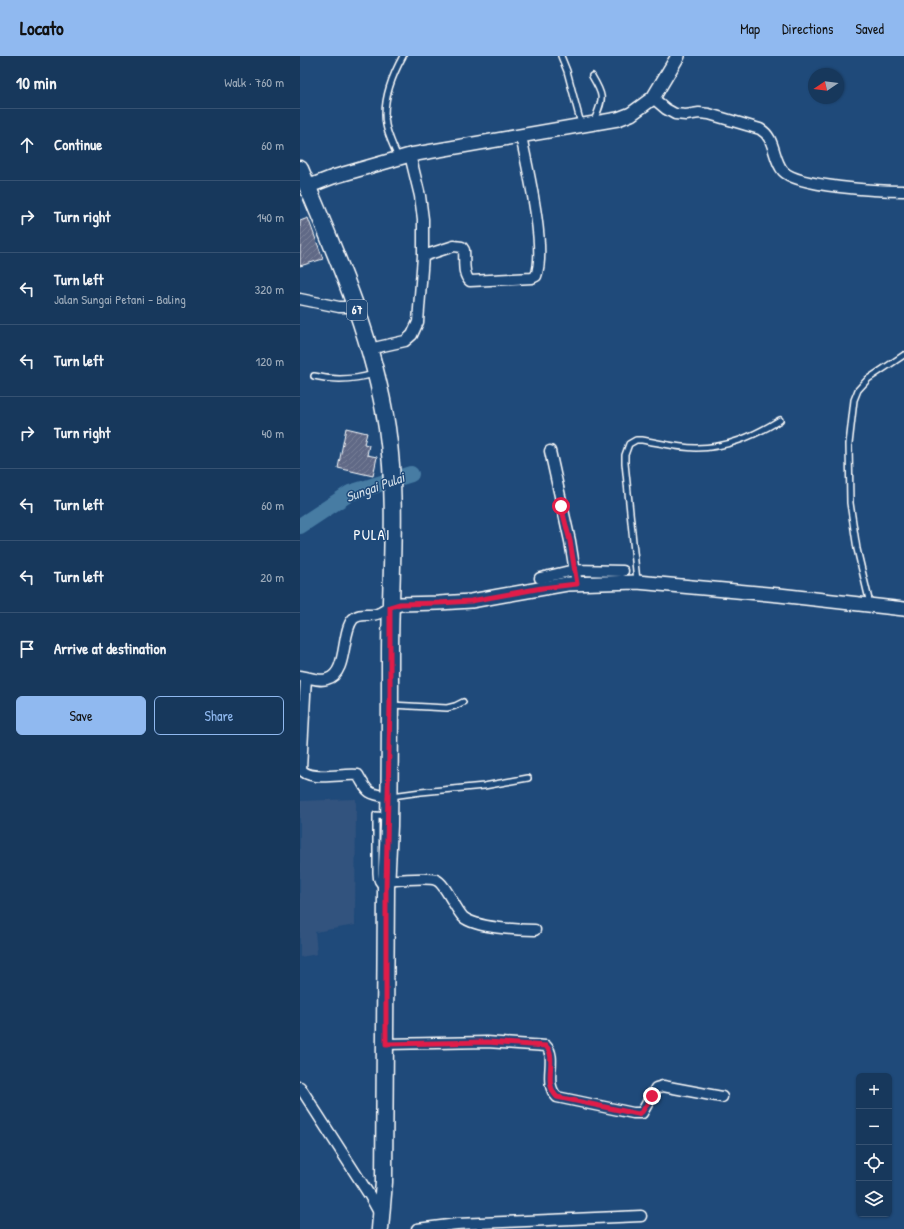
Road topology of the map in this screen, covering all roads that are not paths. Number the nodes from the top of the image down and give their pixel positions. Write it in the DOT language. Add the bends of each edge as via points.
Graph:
graph roads {
  1 [pos="403,56"];
  2 [pos="561,56"];
  3 [pos="678,56"];
  4 [pos="592,76"];
  5 [pos="653,98"];
  6 [pos="587,123"];
  7 [pos="521,136"];
  8 [pos="404,157"];
  9 [pos="300,169"];
  10 [pos="307,187"];
  11 [pos="904,191"];
  12 [pos="423,256"];
  13 [pos="300,299"];
  14 [pos="357,307"];
  15 [pos="369,349"];
  16 [pos="904,355"];
  17 [pos="376,374"];
  18 [pos="314,376"];
  19 [pos="780,420"];
  20 [pos="550,451"];
  21 [pos="574,570"];
  22 [pos="623,570"];
  23 [pos="540,578"];
  24 [pos="637,582"];
  25 [pos="577,584"];
  26 [pos="870,605"];
  27 [pos="390,607"];
  28 [pos="904,609"];
  29 [pos="303,676"];
  30 [pos="463,702"];
  31 [pos="390,705"];
  32 [pos="528,778"];
  33 [pos="389,797"];
  34 [pos="386,884"];
  35 [pos="535,930"];
  36 [pos="386,1044"];
  37 [pos="300,1087"];
  38 [pos="722,1097"];
  39 [pos="384,1182"];
  40 [pos="641,1216"];
  41 [pos="380,1222"];
  42 [pos="562,1224"];
  43 [pos="490,1226"];
  44 [pos="389,1229"];
  45 [pos="418,1229"];
  1 -- 8 [label="lane" via="395,70 385,111 386,126"];
  2 -- 6 [label="lane"];
  3 -- 5 [label="street"];
  4 -- 6 [label="lane" via="602,100"];
  5 -- 6 [label="street" via="631,114"];
  5 -- 11 [label="street" via="675,114 709,114 760,128 771,140 783,171 794,178 834,186"];
  6 -- 7 [label="street"];
  7 -- 8 [label="street"];
  7 -- 12 [label="street" via="538,237 539,268 536,276 470,281 465,274 462,247 454,246"];
  8 -- 10 [label="street"];
  8 -- 12 [label="street" via="420,196"];
  9 -- 10 [label="main road, 67"];
  10 -- 14 [label="main road, 67"];
  12 -- 15 [label="street" via="419,316 412,334 401,343"];
  13 -- 14 [label="street" via="339,307"];
  14 -- 15 [label="main road, 67"];
  15 -- 17 [label="main road, 67"];
  16 -- 26 [label="lane" via="862,385 854,406 849,444 850,503"];
  17 -- 18 [label="lane" via="337,380"];
  17 -- 27 [label="main road, 67" via="390,458"];
  19 -- 24 [label="lane" via="754,435 708,447 682,447 642,440 629,444 625,463"];
  20 -- 21 [label="street"];
  21 -- 22 [label="street"];
  21 -- 23 [label="street"];
  21 -- 25 [label="street"];
  24 -- 25 [label="street"];
  24 -- 26 [label="street"];
  25 -- 27 [label="street" via="471,601 400,604"];
  26 -- 28 [label="street"];
  27 -- 29 [label="street" via="377,614 359,615 353,619 335,675 324,680"];
  27 -- 31 [label="main road, 67"];
  29 -- 33 [label="street" via="303,772 312,776 358,775 369,792"];
  30 -- 31 [label="lane" via="446,708"];
  31 -- 33 [label="main road, 67"];
  32 -- 33 [label="lane"];
  33 -- 34 [label="main road, 67"];
  34 -- 35 [label="street" via="434,879 441,884 462,916 469,921 516,930"];
  34 -- 36 [label="main road, 67"];
  36 -- 38 [label="street" via="487,1042 546,1046 550,1056 551,1088 557,1097 633,1113 642,1112 656,1088 663,1086"];
  36 -- 39 [label="main road, 67"];
  37 -- 41 [label="street" via="367,1190"];
  39 -- 41 [label="main road, 67"];
  39 -- 44 [label="main road, 67"];
  40 -- 42 [label="street"];
  42 -- 43 [label="street"];
  43 -- 45 [label="street" via="456,1224"];
}
